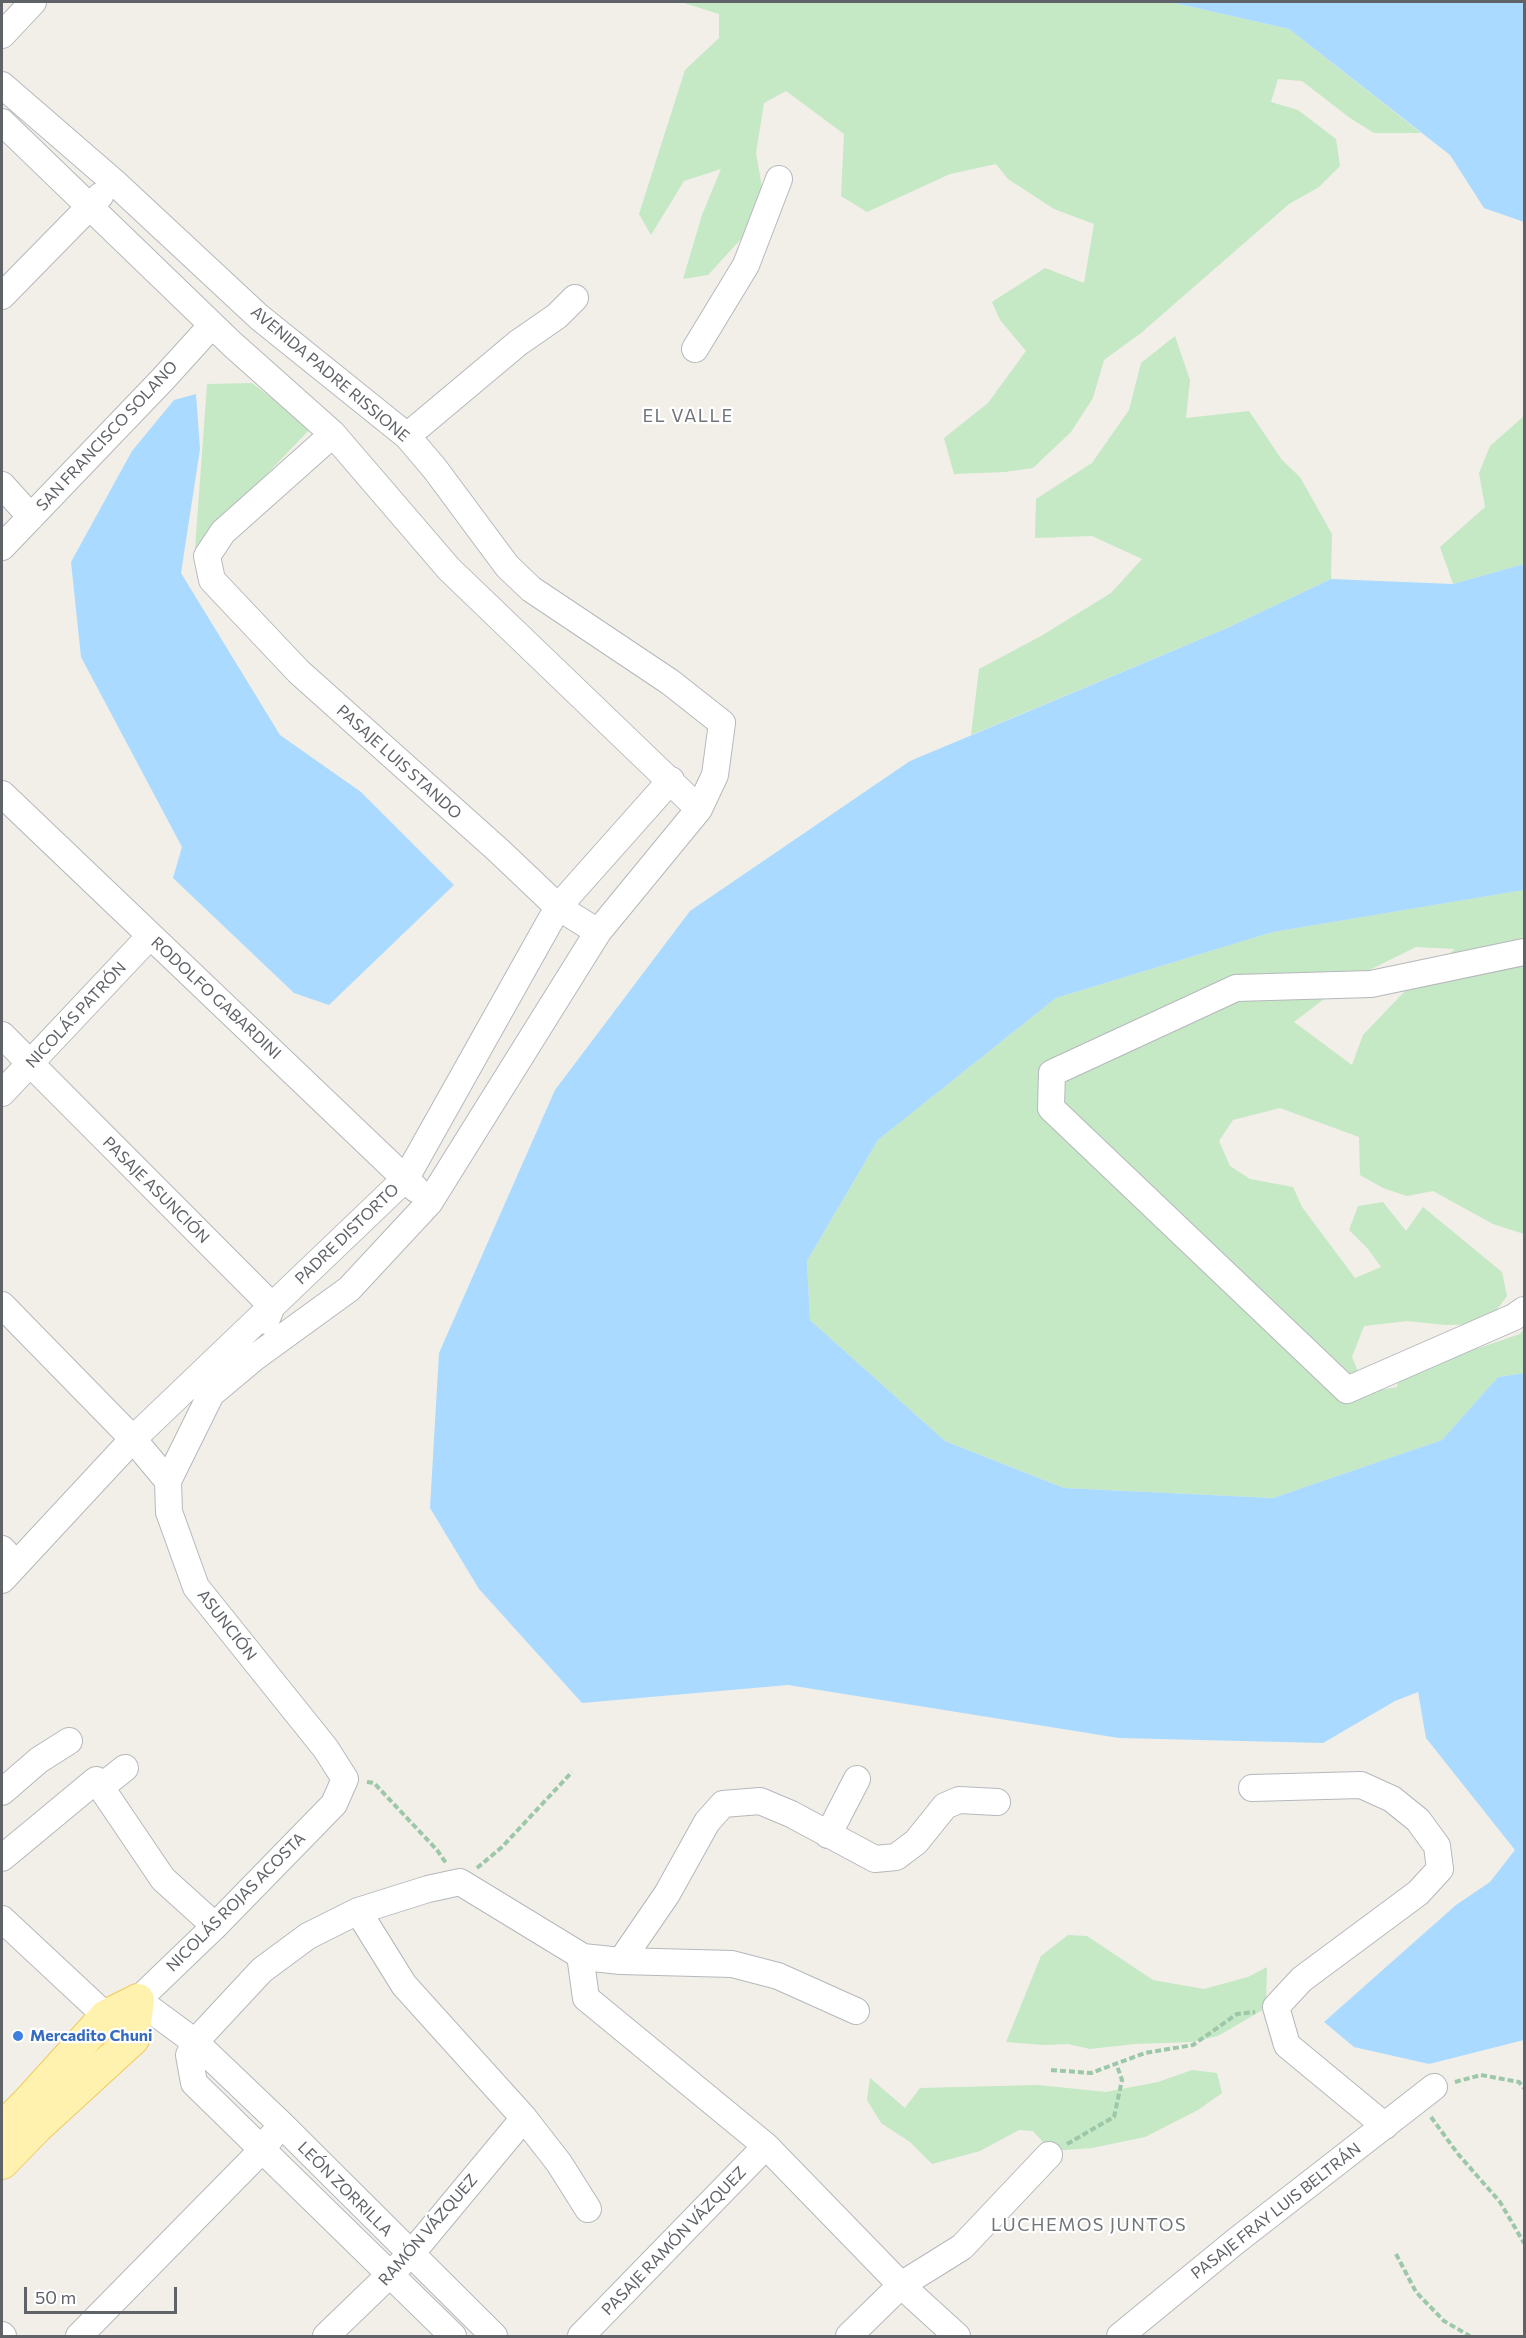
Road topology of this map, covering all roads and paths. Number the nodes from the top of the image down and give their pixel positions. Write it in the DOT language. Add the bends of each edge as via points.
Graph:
graph roads {
  1 [pos="33,2"];
  2 [pos="2,35"];
  3 [pos="2,85"];
  4 [pos="2,122"];
  5 [pos="779,179"];
  6 [pos="114,182"];
  7 [pos="90,207"];
  8 [pos="2,296"];
  9 [pos="575,298"];
  10 [pos="259,317"];
  11 [pos="212,325"];
  12 [pos="232,344"];
  13 [pos="695,349"];
  14 [pos="333,434"];
  15 [pos="407,436"];
  16 [pos="2,485"];
  17 [pos="31,517"];
  18 [pos="2,547"];
  19 [pos="671,780"];
  20 [pos="2,794"];
  21 [pos="699,809"];
  22 [pos="558,907"];
  23 [pos="598,932"];
  24 [pos="150,936"];
  25 [pos="1524,952"];
  26 [pos="2,1035"];
  27 [pos="30,1065"];
  28 [pos="2,1093"];
  29 [pos="406,1178"];
  30 [pos="429,1203"];
  31 [pos="2,1305"];
  32 [pos="272,1305"];
  33 [pos="1524,1310"];
  34 [pos="254,1358"];
  35 [pos="133,1439"];
  36 [pos="168,1480"];
  37 [pos="6,1565"];
  38 [pos="69,1741"];
  39 [pos="125,1768"];
  40 [pos="572,1772"];
  41 [pos="345,1779"];
  42 [pos="857,1779"];
  43 [pos="101,1787"];
  44 [pos="1252,1788"];
  45 [pos="2,1792"];
  46 [pos="997,1802"];
  47 [pos="828,1835"];
  48 [pos="2,1858"];
  49 [pos="460,1882"];
  50 [pos="357,1911"];
  51 [pos="2,1919"];
  52 [pos="215,1926"];
  53 [pos="580,1955"];
  54 [pos="621,1961"];
  55 [pos="138,2000"];
  56 [pos="1276,2009"];
  57 [pos="856,2011"];
  58 [pos="106,2016"];
  59 [pos="195,2042"];
  60 [pos="1116,2063"];
  61 [pos="1051,2070"];
  62 [pos="1524,2088"];
  63 [pos="1426,2093"];
  64 [pos="524,2118"];
  65 [pos="281,2124"];
  66 [pos="1385,2126"];
  67 [pos="2,2128"];
  68 [pos="766,2146"];
  69 [pos="263,2149"];
  70 [pos="1049,2155"];
  71 [pos="2,2163"];
  72 [pos="588,2210"];
  73 [pos="1524,2243"];
  74 [pos="411,2254"];
  75 [pos="1396,2254"];
  76 [pos="391,2274"];
  77 [pos="901,2285"];
  78 [pos="79,2337"];
  79 [pos="326,2337"];
  80 [pos="453,2337"];
  81 [pos="494,2337"];
  82 [pos="581,2337"];
  83 [pos="849,2337"];
  84 [pos="957,2337"];
  85 [pos="1120,2337"];
  86 [pos="1470,2337"];
  1 -- 2 [label="street"];
  3 -- 6 [label="street, AVENIDA PADRE RISSIONE"];
  4 -- 7 [label="street"];
  5 -- 13 [label="street" via="746,265"];
  6 -- 7 [label="street"];
  6 -- 10 [label="street, AVENIDA PADRE RISSIONE"];
  7 -- 8 [label="street"];
  7 -- 11 [label="street"];
  9 -- 15 [label="street"];
  10 -- 12 [label="street"];
  10 -- 15 [label="street, AVENIDA PADRE RISSIONE"];
  11 -- 12 [label="street"];
  11 -- 17 [label="street, SAN FRANCISCO SOLANO"];
  12 -- 14 [label="street"];
  14 -- 19 [label="street" via="449,569"];
  14 -- 22 [label="street, PASAJE LUIS STANDO" via="223,532 207,556 212,580 299,672"];
  15 -- 21 [label="street, AVENIDA PADRE RISSIONE" via="507,566 531,589 670,682 722,723 715,775"];
  16 -- 17 [label="street"];
  17 -- 18 [label="street, SAN FRANCISCO SOLANO"];
  19 -- 21 [label="street"];
  19 -- 22 [label="street, PADRE DISTORTO"];
  20 -- 24 [label="street, RODOLFO GABARDINI"];
  21 -- 23 [label="street"];
  22 -- 23 [label="street, PASAJE LUIS STANDO"];
  22 -- 29 [label="street, PADRE DISTORTO"];
  23 -- 30 [label="street"];
  24 -- 27 [label="street, NICOLÁS PATRÓN"];
  24 -- 29 [label="street, RODOLFO GABARDINI"];
  25 -- 33 [label="street" via="1371,984 1236,988 1052,1073 1051,1108 1347,1390"];
  26 -- 27 [label="street, PASAJE ASUNCIÓN"];
  27 -- 28 [label="street, NICOLÁS PATRÓN"];
  27 -- 32 [label="street, PASAJE ASUNCIÓN"];
  29 -- 30 [label="street, RODOLFO GABARDINI"];
  29 -- 32 [label="street, PADRE DISTORTO"];
  30 -- 34 [label="street" via="349,1289"];
  31 -- 35 [label="street"];
  32 -- 34 [label="street"];
  32 -- 35 [label="street, PADRE DISTORTO"];
  34 -- 36 [label="street" via="211,1394"];
  35 -- 36 [label="street"];
  35 -- 37 [label="street, PADRE DISTORTO"];
  36 -- 41 [label="street, ASUNCIÓN" via="169,1512 196,1587 326,1749"];
  38 -- 45 [label="street" via="39,1760"];
  39 -- 43 [label="street"];
  40 -- 49 [label="path" via="502,1847"];
  41 -- 49 [label="path" via="375,1783 437,1850"];
  41 -- 52 [label="street, NICOLÁS ROJAS ACOSTA" via="334,1804"];
  42 -- 47 [label="street"];
  43 -- 48 [label="street" via="96,1780"];
  43 -- 52 [label="street" via="163,1879"];
  44 -- 56 [label="street" via="1361,1785 1392,1799 1418,1820 1437,1846 1440,1869 1418,1893 1302,1979"];
  46 -- 47 [label="street" via="959,1800 945,1806 916,1842 896,1857 875,1859"];
  47 -- 54 [label="street" via="759,1801 723,1804 707,1822 667,1894"];
  49 -- 50 [label="street"];
  49 -- 53 [label="street"];
  50 -- 59 [label="street" via="308,1936 262,1970"];
  50 -- 64 [label="street" via="404,1985"];
  51 -- 58 [label="street"];
  52 -- 55 [label="street, NICOLÁS ROJAS ACOSTA"];
  53 -- 54 [label="street"];
  53 -- 68 [label="street" via="586,1998"];
  54 -- 57 [label="street" via="732,1964 778,1976"];
  55 -- 58 [label="main road"];
  55 -- 59 [label="street, LEÓN ZORRILLA"];
  55 -- 71 [label="main road" via="133,2038"];
  56 -- 60 [label="path" via="1237,2014 1193,2045"];
  56 -- 66 [label="street" via="1287,2045"];
  58 -- 67 [label="main road"];
  59 -- 65 [label="street, LEÓN ZORRILLA"];
  59 -- 69 [label="street, LEÓN ZORRILLA" via="189,2055 194,2083"];
  60 -- 61 [label="path" via="1091,2073"];
  60 -- 70 [label="path" via="1122,2080 1114,2117"];
  62 -- 63 [label="path" via="1519,2082 1481,2074"];
  63 -- 66 [label="street, PASAJE FRAY LUIS BELTRÁN"];
  63 -- 73 [label="path" via="1458,2154 1500,2202"];
  64 -- 72 [label="street" via="559,2163"];
  64 -- 74 [label="street, RAMÓN VÁZQUEZ"];
  65 -- 69 [label="street"];
  65 -- 74 [label="street, LEÓN ZORRILLA"];
  66 -- 85 [label="street, PASAJE FRAY LUIS BELTRÁN"];
  68 -- 77 [label="street"];
  68 -- 82 [label="street, PASAJE RAMÓN VÁZQUEZ"];
  69 -- 76 [label="street, LEÓN ZORRILLA"];
  69 -- 78 [label="street"];
  70 -- 77 [label="street" via="962,2247"];
  74 -- 76 [label="street, RAMÓN VÁZQUEZ"];
  74 -- 81 [label="street, LEÓN ZORRILLA"];
  75 -- 86 [label="path" via="1416,2292 1444,2321"];
  76 -- 79 [label="street, RAMÓN VÁZQUEZ"];
  76 -- 80 [label="street, LEÓN ZORRILLA"];
  77 -- 83 [label="street"];
  77 -- 84 [label="street"];
}
